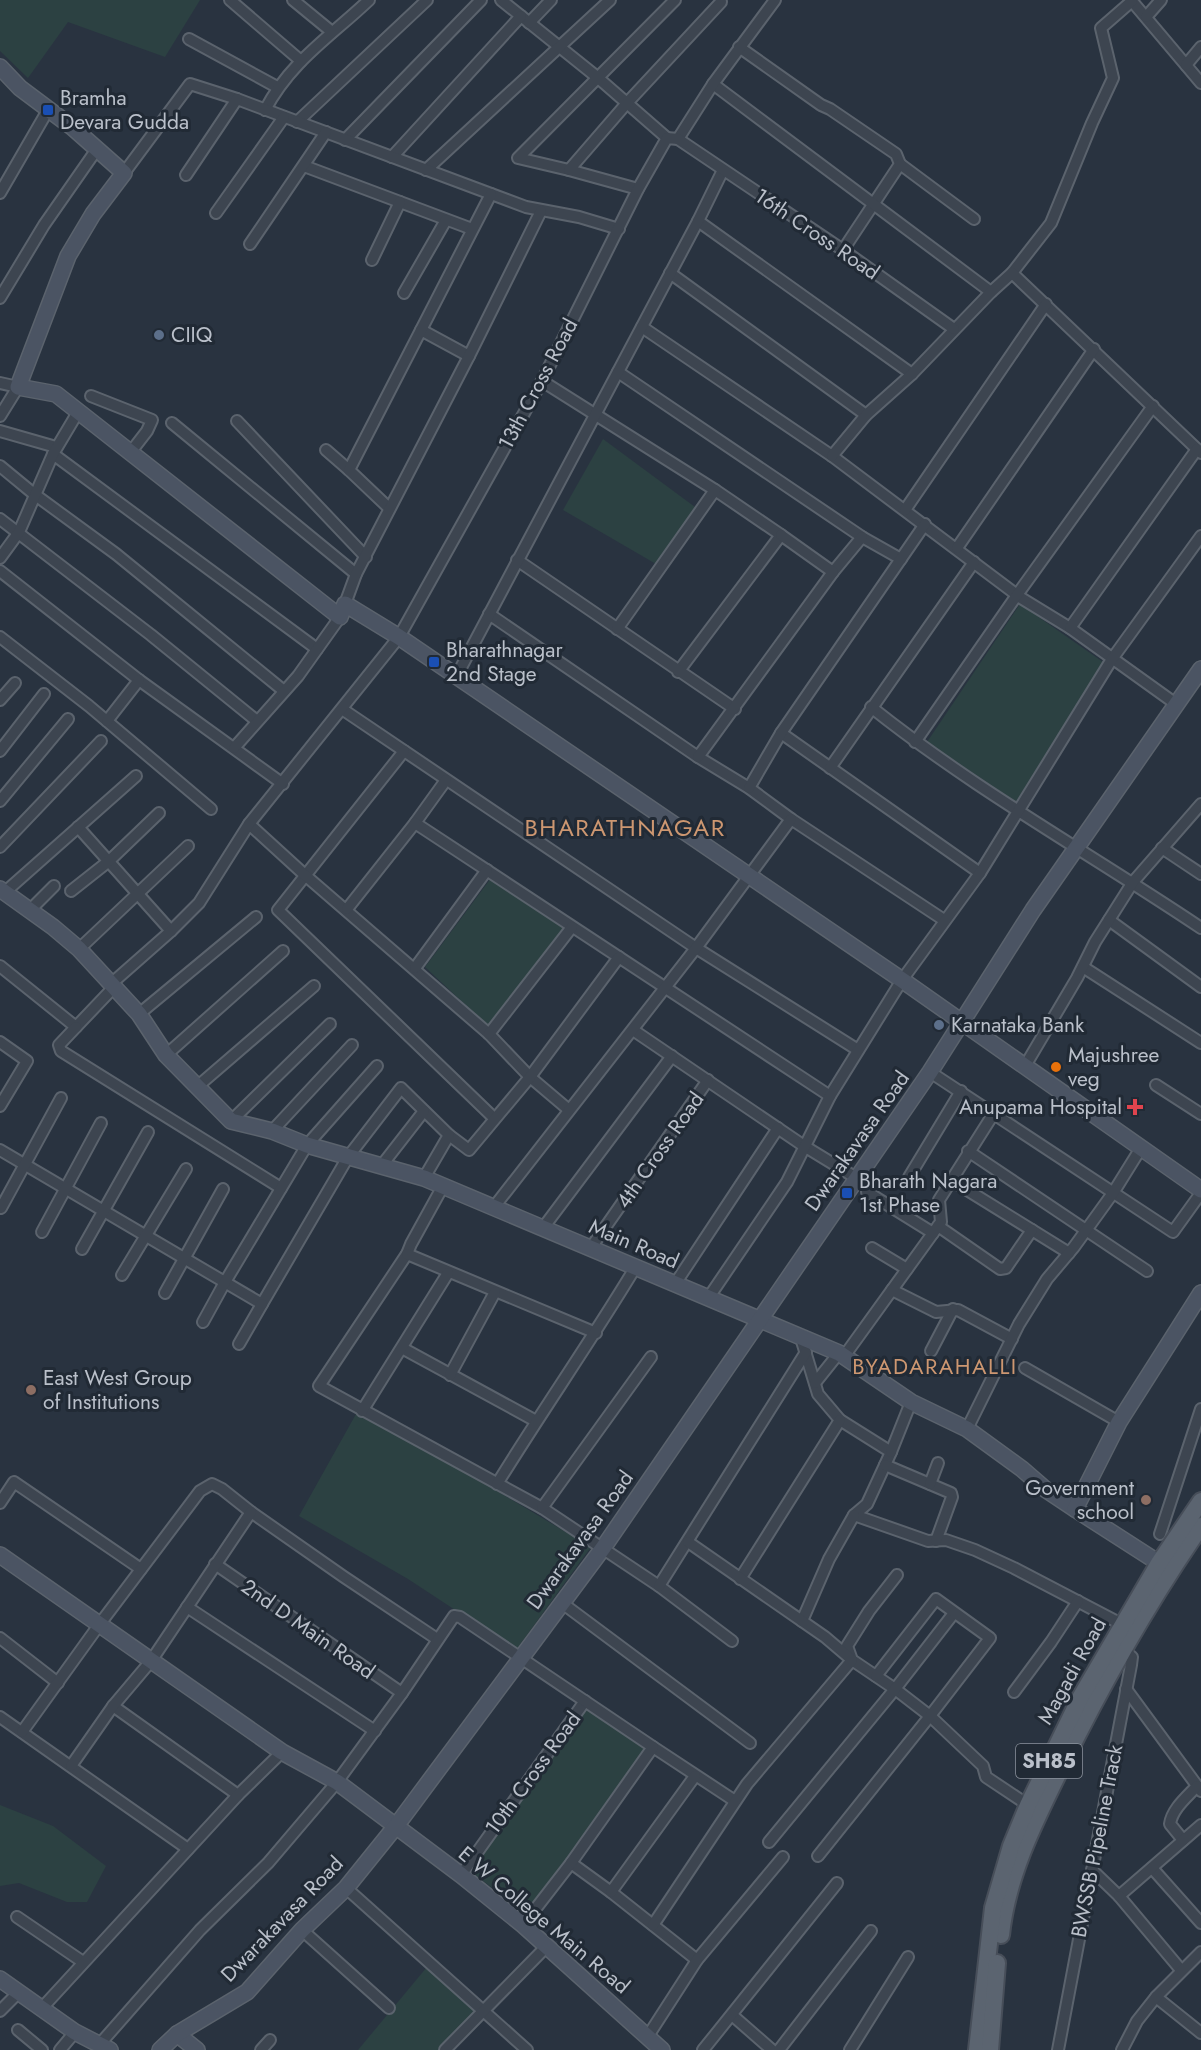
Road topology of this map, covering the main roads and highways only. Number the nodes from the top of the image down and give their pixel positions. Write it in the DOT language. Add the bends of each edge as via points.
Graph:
graph roads {
  1 [pos="1201,1501"];
  2 [pos="1201,1526"];
  3 [pos="1128,1628"];
  4 [pos="1118,1646"];
  5 [pos="977,2050"];
  6 [pos="990,2050"];
  1 -- 3 [label="main road, Magadi Road / SH85" via="1159,1563"];
  2 -- 3 [label="main road, Magadi Road / SH85"];
  3 -- 4 [label="main road, Magadi Road / SH85"];
  4 -- 5 [label="main road, Magadi Road / SH85" via="1080,1698 1011,1846 995,1895"];
  4 -- 6 [label="main road, Magadi Road / SH85" via="1023,1851 1003,1914"];
}
